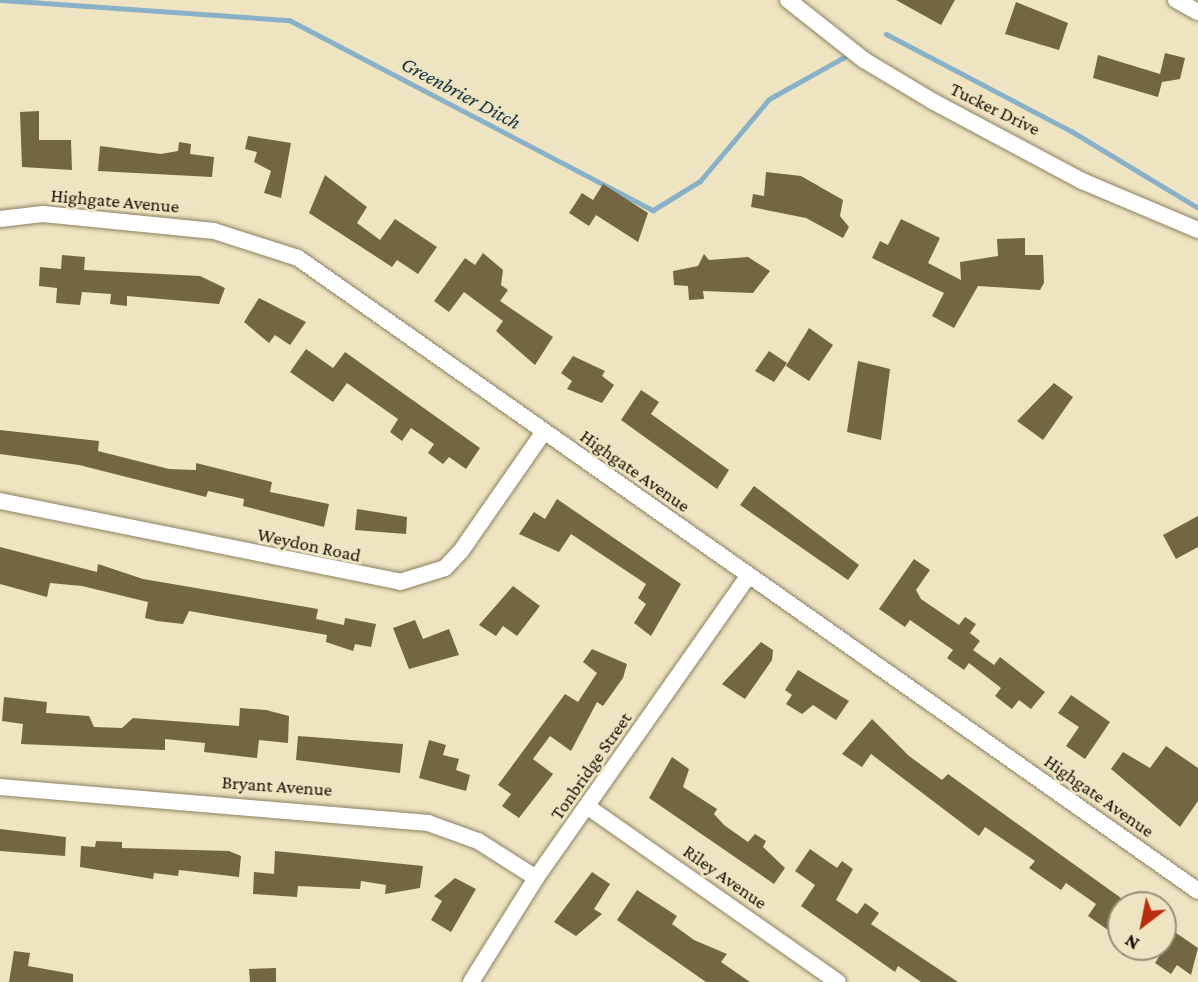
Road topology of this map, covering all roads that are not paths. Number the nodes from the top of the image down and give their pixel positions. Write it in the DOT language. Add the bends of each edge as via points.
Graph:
graph roads {
  1 [pos="788,0"];
  2 [pos="1176,0"];
  3 [pos="1198,12"];
  4 [pos="0,219"];
  5 [pos="1198,230"];
  6 [pos="543,433"];
  7 [pos="0,501"];
  8 [pos="748,576"];
  9 [pos="0,787"];
  10 [pos="588,807"];
  11 [pos="536,878"];
  12 [pos="1198,891"];
  13 [pos="471,982"];
  14 [pos="838,982"];
  1 -- 5 [label="street, Tucker Drive" via="864,60 934,102 1083,181"];
  2 -- 3 [label="street"];
  4 -- 6 [label="street, Highgate Avenue" via="43,214 241,235 271,246 319,272"];
  6 -- 7 [label="street, Weydon Road" via="445,568 400,582"];
  6 -- 8 [label="street, Highgate Avenue"];
  8 -- 10 [label="street, Tonbridge Street"];
  8 -- 12 [label="street, Highgate Avenue"];
  9 -- 11 [label="street, Bryant Avenue" via="428,823 478,841"];
  10 -- 11 [label="street, Tonbridge Street"];
  10 -- 14 [label="street, Riley Avenue"];
  11 -- 13 [label="street, Tonbridge Street"];
}
